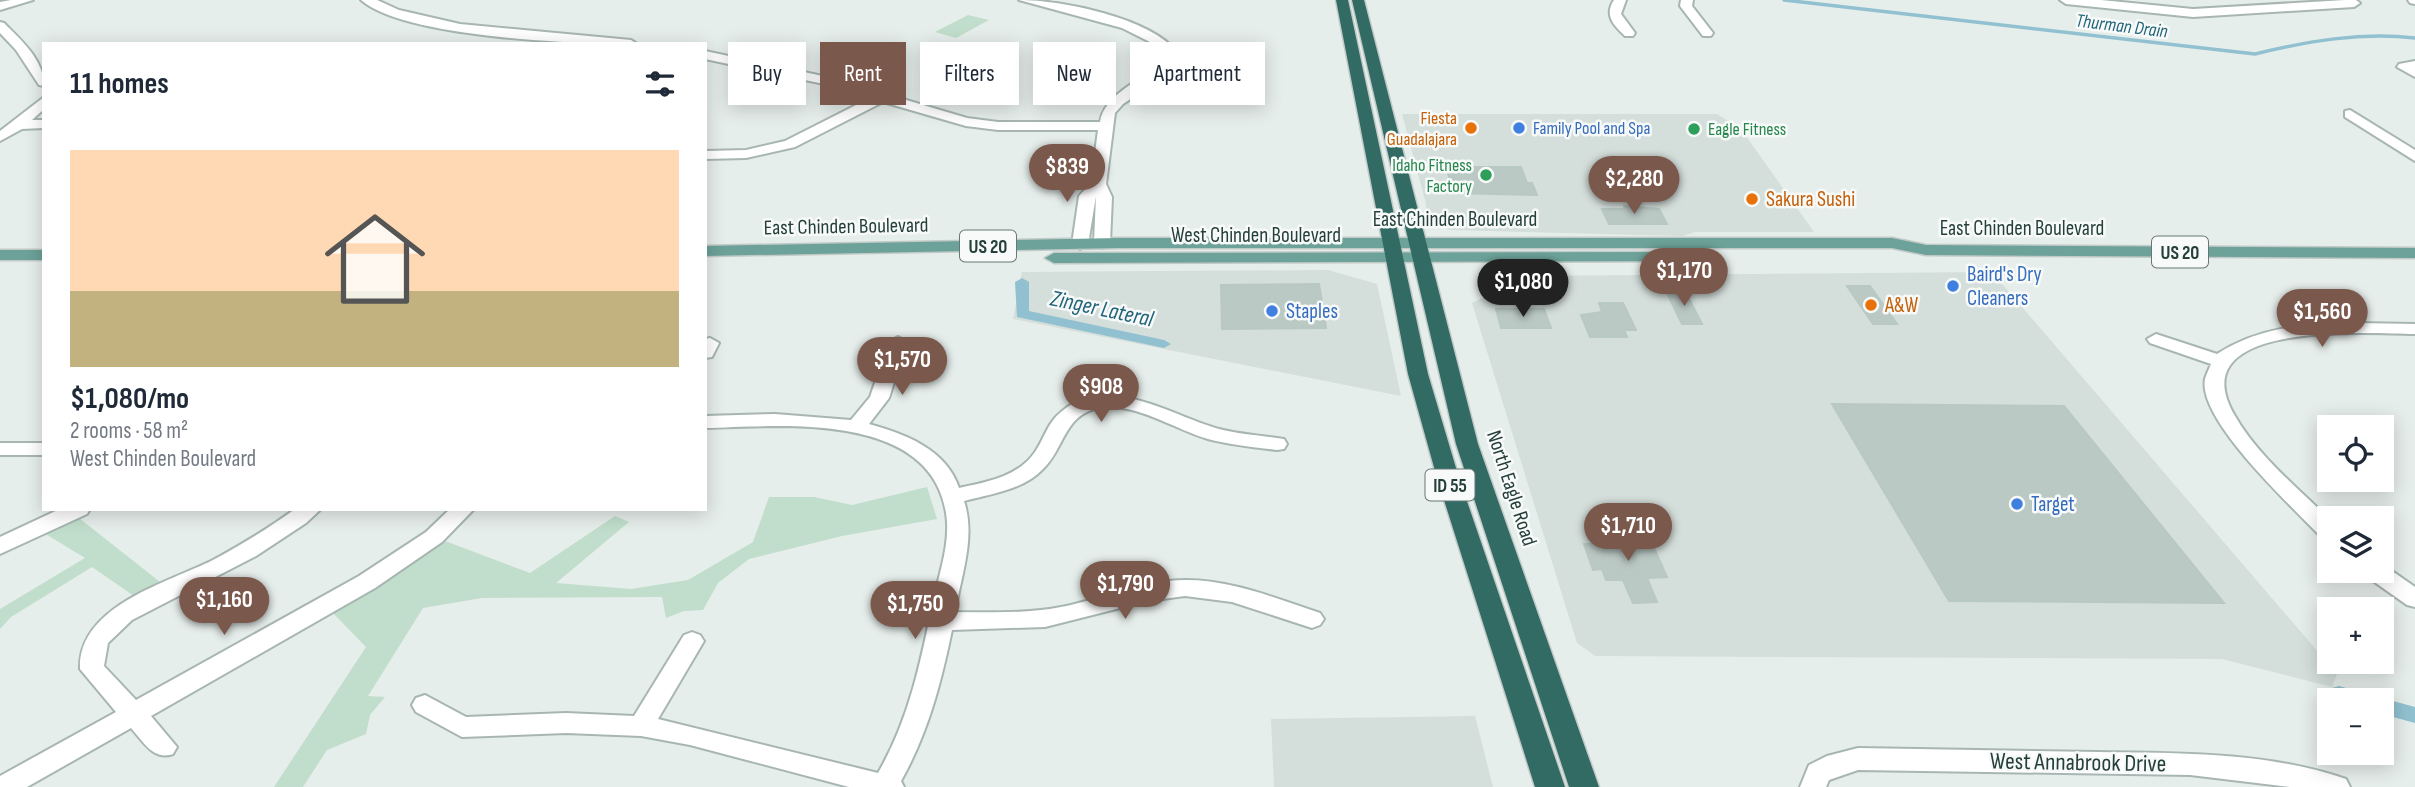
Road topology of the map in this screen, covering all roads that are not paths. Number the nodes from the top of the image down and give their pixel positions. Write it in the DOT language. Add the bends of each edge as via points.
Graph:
graph roads {
  1 [pos="27,0"];
  2 [pos="367,0"];
  3 [pos="1026,0"];
  4 [pos="1342,0"];
  5 [pos="1352,0"];
  6 [pos="1358,0"];
  7 [pos="1620,0"];
  8 [pos="1687,0"];
  9 [pos="2066,0"];
  10 [pos="2354,3"];
  11 [pos="2120,4"];
  12 [pos="0,6"];
  13 [pos="1363,23"];
  14 [pos="0,26"];
  15 [pos="1629,33"];
  16 [pos="1707,33"];
  17 [pos="611,42"];
  18 [pos="707,55"];
  19 [pos="2415,65"];
  20 [pos="2415,73"];
  21 [pos="42,79"];
  22 [pos="820,81"];
  23 [pos="42,103"];
  24 [pos="906,104"];
  25 [pos="866,105"];
  26 [pos="2350,114"];
  27 [pos="42,124"];
  28 [pos="19,125"];
  29 [pos="1105,126"];
  30 [pos="0,137"];
  31 [pos="707,155"];
  32 [pos="2415,157"];
  33 [pos="1098,184"];
  34 [pos="1102,243"];
  35 [pos="1838,243"];
  36 [pos="1080,244"];
  37 [pos="1392,249"];
  38 [pos="1418,249"];
  39 [pos="1926,250"];
  40 [pos="707,251"];
  41 [pos="2415,253"];
  42 [pos="0,255"];
  43 [pos="42,255"];
  44 [pos="1739,257"];
  45 [pos="1006,259"];
  46 [pos="707,263"];
  47 [pos="0,267"];
  48 [pos="42,267"];
  49 [pos="2415,329"];
  50 [pos="2157,339"];
  51 [pos="898,342"];
  52 [pos="2222,362"];
  53 [pos="707,422"];
  54 [pos="857,426"];
  55 [pos="1277,444"];
  56 [pos="0,449"];
  57 [pos="42,449"];
  58 [pos="954,496"];
  59 [pos="75,511"];
  60 [pos="307,511"];
  61 [pos="461,511"];
  62 [pos="2317,519"];
  63 [pos="0,546"];
  64 [pos="2392,583"];
  65 [pos="2415,599"];
  66 [pos="1312,619"];
  67 [pos="942,621"];
  68 [pos="692,641"];
  69 [pos="425,705"];
  70 [pos="134,714"];
  71 [pos="641,726"];
  72 [pos="164,747"];
  73 [pos="1815,780"];
  74 [pos="4,787"];
  75 [pos="887,787"];
  76 [pos="1550,787"];
  77 [pos="1584,787"];
  78 [pos="2337,787"];
  1 -- 12 [label="street"];
  2 -- 17 [label="street" via="388,11 457,27"];
  3 -- 29 [label="street" via="1143,31 1166,44 1171,52 1168,67 1118,101"];
  4 -- 37 [label="highway, ID 55"];
  5 -- 13 [label="highway" via="1357,20"];
  6 -- 13 [label="highway, ID 55"];
  7 -- 15 [label="street" via="1614,18"];
  8 -- 16 [label="street" via="1686,6"];
  9 -- 11 [label="street"];
  10 -- 11 [label="street" via="2220,13"];
  13 -- 38 [label="highway, ID 55"];
  14 -- 21 [label="street"];
  18 -- 22 [label="street"];
  19 -- 20 [label="street" via="2404,67"];
  23 -- 28 [label="street"];
  24 -- 29 [label="street" via="966,122 998,126"];
  25 -- 31 [label="street" via="782,146 746,154"];
  26 -- 32 [label="street"];
  27 -- 28 [label="street"];
  28 -- 30 [label="street"];
  29 -- 33 [label="street"];
  33 -- 34 [label="street" via="1104,197"];
  33 -- 36 [label="street" via="1087,196"];
  34 -- 36 [label="main road, East Chinden Boulevard / US 20"];
  34 -- 37 [label="main road, East Chinden Boulevard / US 20"];
  35 -- 38 [label="main road, East Chinden Boulevard / US 20"];
  35 -- 39 [label="main road, East Chinden Boulevard / US 20" via="1892,243"];
  35 -- 44 [label="main road" via="1828,250 1765,250"];
  36 -- 40 [label="main road, East Chinden Boulevard / US 20"];
  37 -- 38 [label="main road, West Chinden Boulevard / US 20"];
  37 -- 45 [label="main road, West Chinden Boulevard / US 20"];
  37 -- 76 [label="highway, ID 55" via="1418,374 1448,478"];
  38 -- 44 [label="main road, West Chinden Boulevard / US 20"];
  38 -- 77 [label="highway, North Eagle Road / ID 55" via="1476,474"];
  39 -- 41 [label="main road, East Chinden Boulevard / US 20"];
  39 -- 44 [label="main road, West Chinden Boulevard / US 20" via="1901,256"];
  42 -- 43 [label="main road"];
  45 -- 46 [label="main road, East Chinden Boulevard / US 20"];
  47 -- 48 [label="main road"];
  49 -- 52 [label="street" via="2281,332 2246,344"];
  50 -- 52 [label="street"];
  51 -- 54 [label="street" via="879,398"];
  52 -- 62 [label="street" via="2215,389 2230,424"];
  53 -- 54 [label="street" via="813,421"];
  54 -- 58 [label="street" via="901,440 924,455"];
  55 -- 58 [label="street" via="1214,434 1133,405 1095,404 1068,415 1031,471 1004,484"];
  56 -- 57 [label="street"];
  58 -- 67 [label="street" via="957,535"];
  59 -- 63 [label="street"];
  60 -- 70 [label="street" via="242,554 138,606 97,641 90,656 92,669"];
  61 -- 70 [label="street" via="434,537 375,577"];
  64 -- 65 [label="street"];
  66 -- 67 [label="street" via="1236,594 1180,588 1133,595 1054,617"];
  67 -- 75 [label="street" via="923,706"];
  68 -- 71 [label="street"];
  69 -- 71 [label="street" via="462,727"];
  70 -- 72 [label="street"];
  70 -- 74 [label="street"];
  71 -- 75 [label="street"];
  73 -- 78 [label="street, West Annabrook Drive" via="1836,764 1858,759 2190,764 2281,774"];
}
